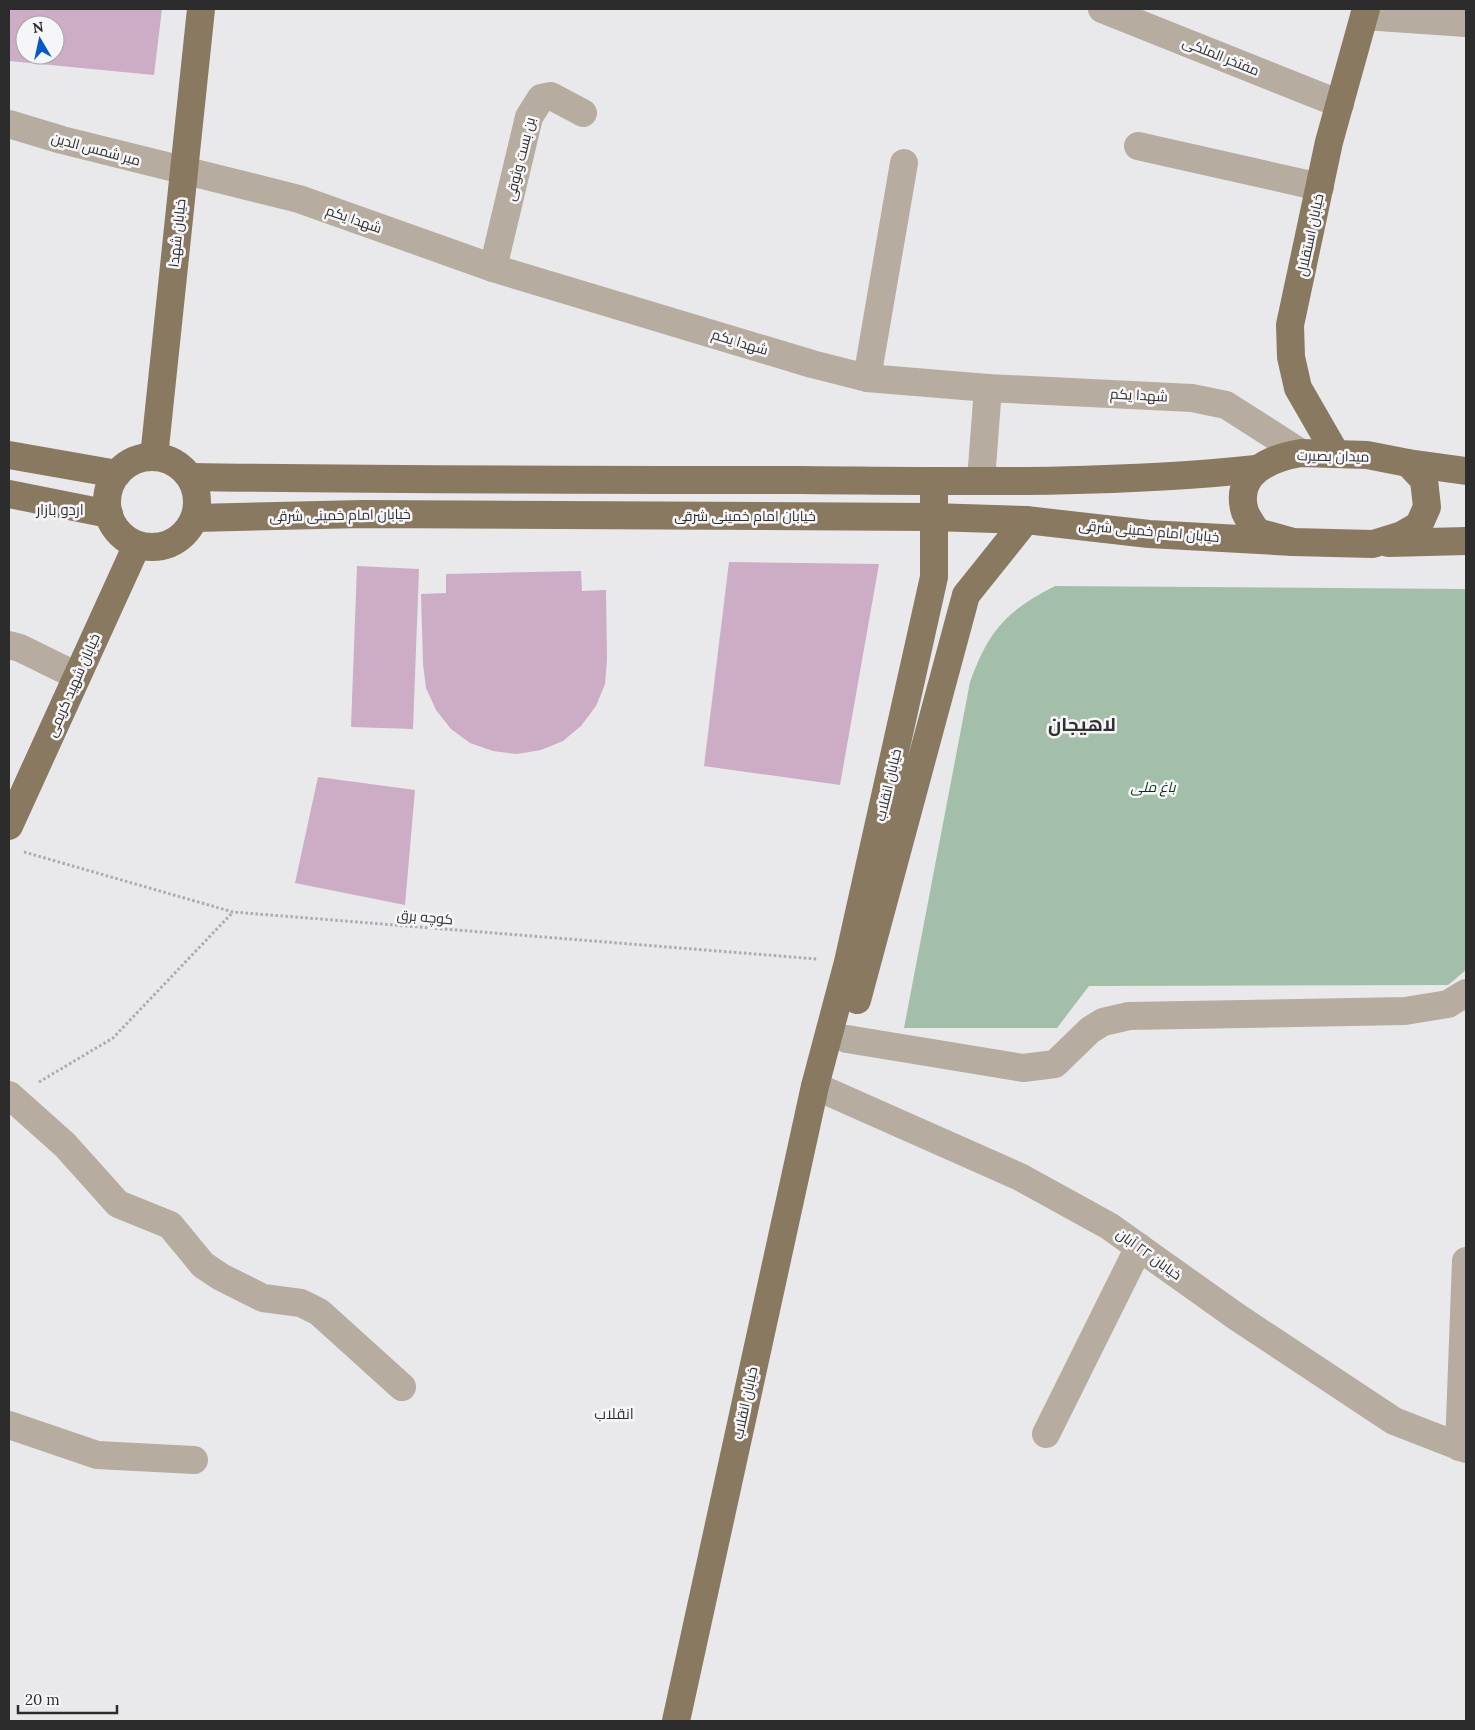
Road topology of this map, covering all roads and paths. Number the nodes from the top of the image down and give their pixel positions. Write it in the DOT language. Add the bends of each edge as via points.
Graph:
graph roads {
  1 [pos="200,9"];
  2 [pos="1102,9"];
  3 [pos="1365,12"];
  4 [pos="1466,23"];
  5 [pos="1340,104"];
  6 [pos="583,113"];
  7 [pos="9,124"];
  8 [pos="1138,146"];
  9 [pos="904,163"];
  10 [pos="184,172"];
  11 [pos="1320,187"];
  12 [pos="493,268"];
  13 [pos="866,378"];
  14 [pos="988,388"];
  15 [pos="1301,454"];
  16 [pos="1336,454"];
  17 [pos="9,455"];
  18 [pos="154,457"];
  19 [pos="1408,463"];
  20 [pos="1256,469"];
  21 [pos="1466,471"];
  22 [pos="117,474"];
  23 [pos="190,477"];
  24 [pos="981,480"];
  25 [pos="934,481"];
  26 [pos="9,494"];
  27 [pos="109,514"];
  28 [pos="932,517"];
  29 [pos="195,518"];
  30 [pos="1026,520"];
  31 [pos="1466,540"];
  32 [pos="1293,542"];
  33 [pos="137,544"];
  34 [pos="1373,544"];
  35 [pos="9,645"];
  36 [pos="77,676"];
  37 [pos="13,838"];
  38 [pos="233,912"];
  39 [pos="848,962"];
  40 [pos="1466,994"];
  41 [pos="847,1039"];
  42 [pos="815,1086"];
  43 [pos="11,1096"];
  44 [pos="1139,1247"];
  45 [pos="1466,1261"];
  46 [pos="402,1387"];
  47 [pos="9,1425"];
  48 [pos="1046,1434"];
  49 [pos="1462,1448"];
  50 [pos="194,1460"];
  51 [pos="676,1721"];
  1 -- 10 [label="main road, خیابان شهدا"];
  2 -- 5 [label="street, مفتخر الملکی"];
  3 -- 4 [label="street"];
  3 -- 5 [label="main road, خیابان استقلال"];
  5 -- 11 [label="main road, خیابان استقلال"];
  6 -- 12 [label="street, بن بست وثوقی" via="551,96 540,98 529,117"];
  7 -- 10 [label="street, میر شمس الدین"];
  8 -- 11 [label="street"];
  9 -- 13 [label="street"];
  10 -- 12 [label="street, شهدا یکم" via="299,199"];
  10 -- 18 [label="main road, خیابان شهدا"];
  11 -- 16 [label="main road, خیابان استقلال" via="1290,325 1291,357 1298,388"];
  12 -- 13 [label="street, شهدا یکم"];
  13 -- 14 [label="street, شهدا یکم"];
  14 -- 15 [label="street, شهدا یکم" via="1192,398 1226,405"];
  14 -- 24 [label="street"];
  15 -- 16 [label="main road, میدان بصیرت"];
  15 -- 20 [label="main road, میدان بصیرت" via="1278,457"];
  16 -- 19 [label="main road, میدان بصیرت" via="1367,455"];
  17 -- 22 [label="main road"];
  18 -- 22 [label="main road" via="140,458"];
  18 -- 23 [label="main road" via="180,466"];
  19 -- 21 [label="main road"];
  19 -- 34 [label="main road" via="1424,480 1427,507 1419,525"];
  20 -- 24 [label="main road" via="1195,476"];
  20 -- 32 [label="main road" via="1243,491 1245,512 1257,532"];
  22 -- 27 [label="main road" via="110,486"];
  23 -- 25 [label="main road"];
  23 -- 29 [label="main road" via="196,489"];
  24 -- 25 [label="main road"];
  25 -- 28 [label="main road, خیابان انقلاب"];
  26 -- 27 [label="main road"];
  27 -- 33 [label="main road" via="124,538"];
  28 -- 29 [label="main road, خیابان امام خمینی شرقی" via="363,514"];
  28 -- 30 [label="main road, خیابان امام خمینی شرقی"];
  28 -- 39 [label="main road, خیابان انقلاب" via="934,577"];
  29 -- 33 [label="main road" via="178,540 165,546"];
  30 -- 32 [label="main road, خیابان امام خمینی شرقی" via="1149,534"];
  30 -- 41 [label="main road, خیابان انقلاب" via="966,595"];
  31 -- 34 [label="main road"];
  32 -- 34 [label="main road"];
  33 -- 36 [label="main road, خیابان شهید کریمی"];
  35 -- 36 [label="street"];
  36 -- 37 [label="main road, خیابان شهید کریمی"];
  37 -- 38 [label="path, کوچه برق"];
  38 -- 39 [label="path, کوچه برق"];
  38 -- 43 [label="path" via="113,1038"];
  39 -- 42 [label="main road, خیابان انقلاب"];
  40 -- 41 [label="street" via="1448,1004 1405,1011 1129,1016 1103,1022 1090,1030 1055,1064 1023,1068"];
  41 -- 42 [label="main road, خیابان انقلاب"];
  42 -- 44 [label="street, خیابان ۲۲ آبان" via="1020,1177 1109,1226"];
  42 -- 51 [label="main road, خیابان انقلاب"];
  43 -- 46 [label="street" via="65,1145 118,1204 170,1225 203,1265 221,1277 263,1298 301,1303 319,1312"];
  44 -- 48 [label="street"];
  44 -- 49 [label="street, خیابان ۲۲ آبان" via="1237,1317 1394,1421"];
  45 -- 49 [label="street"];
  47 -- 50 [label="street" via="96,1456"];
}
